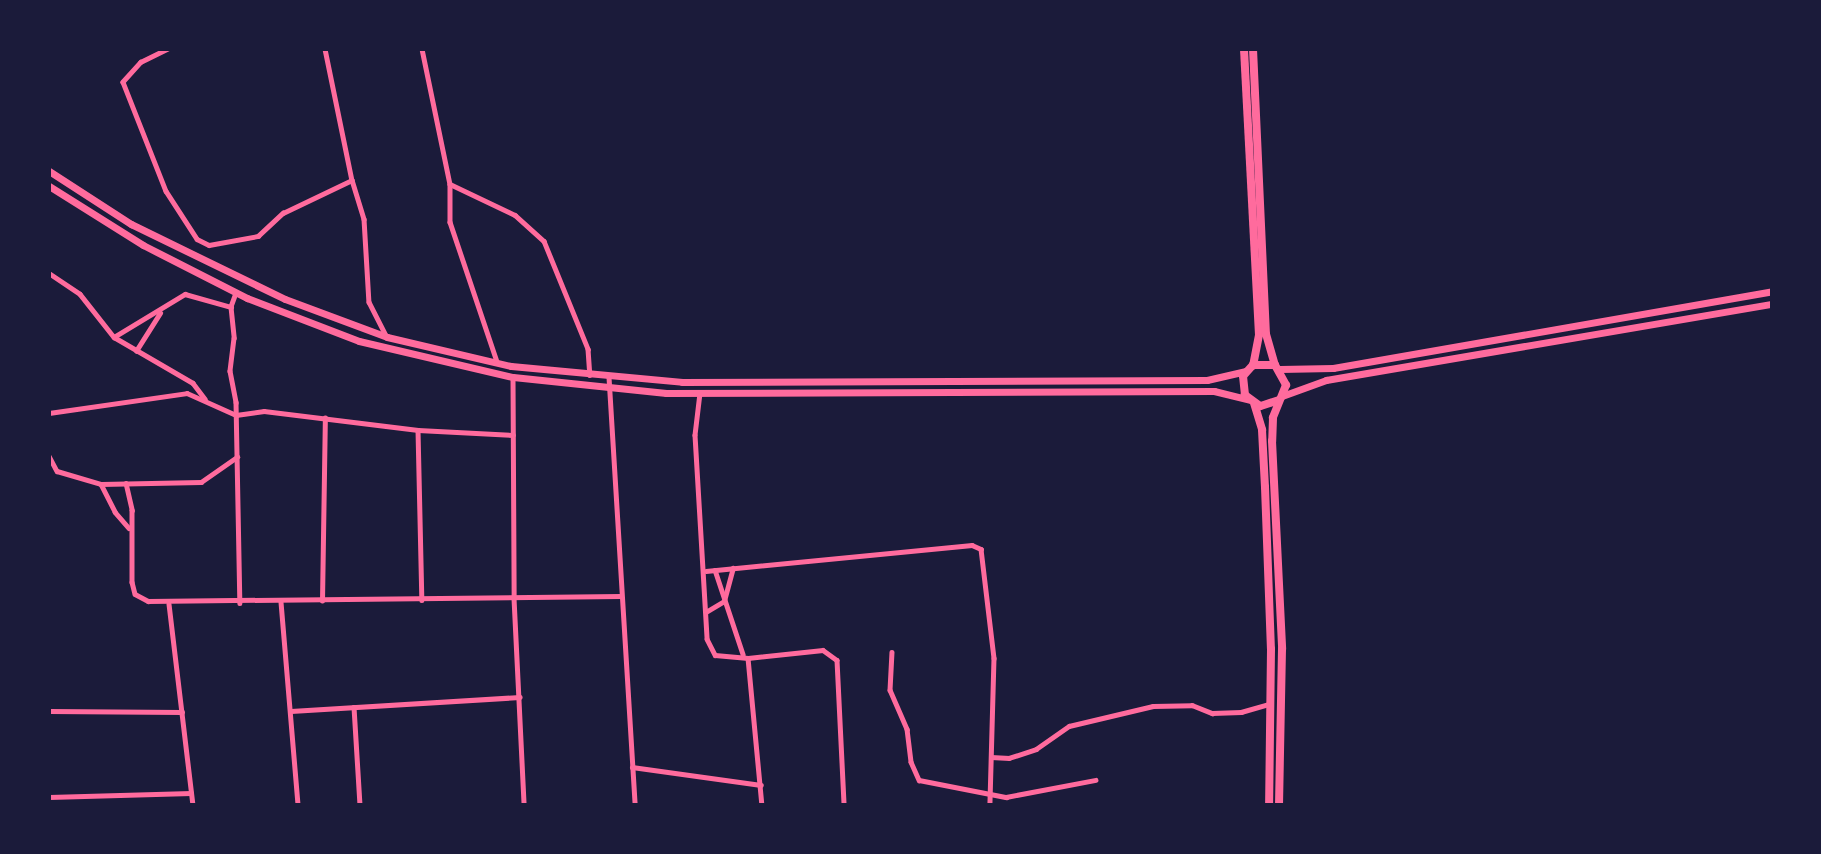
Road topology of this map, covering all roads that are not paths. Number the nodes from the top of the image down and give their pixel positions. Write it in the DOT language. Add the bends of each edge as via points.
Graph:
graph roads {
  1 [pos="168,49"];
  2 [pos="325,49"];
  3 [pos="422,49"];
  4 [pos="1244,49"];
  5 [pos="1253,49"];
  6 [pos="49,172"];
  7 [pos="352,180"];
  8 [pos="450,184"];
  9 [pos="49,186"];
  10 [pos="49,274"];
  11 [pos="1772,291"];
  12 [pos="236,293"];
  13 [pos="1772,304"];
  14 [pos="231,307"];
  15 [pos="162,309"];
  16 [pos="114,337"];
  17 [pos="387,337"];
  18 [pos="136,351"];
  19 [pos="497,362"];
  20 [pos="1278,367"];
  21 [pos="1250,368"];
  22 [pos="590,376"];
  23 [pos="513,377"];
  24 [pos="609,377"];
  25 [pos="608,389"];
  26 [pos="701,393"];
  27 [pos="1281,398"];
  28 [pos="205,399"];
  29 [pos="1251,402"];
  30 [pos="49,413"];
  31 [pos="236,415"];
  32 [pos="325,418"];
  33 [pos="418,430"];
  34 [pos="513,435"];
  35 [pos="49,456"];
  36 [pos="237,457"];
  37 [pos="126,483"];
  38 [pos="101,484"];
  39 [pos="130,529"];
  40 [pos="733,568"];
  41 [pos="715,570"];
  42 [pos="706,571"];
  43 [pos="620,596"];
  44 [pos="514,598"];
  45 [pos="422,600"];
  46 [pos="322,601"];
  47 [pos="724,601"];
  48 [pos="281,602"];
  49 [pos="240,603"];
  50 [pos="169,604"];
  51 [pos="706,611"];
  52 [pos="892,652"];
  53 [pos="746,656"];
  54 [pos="520,697"];
  55 [pos="1270,704"];
  56 [pos="354,707"];
  57 [pos="49,711"];
  58 [pos="290,711"];
  59 [pos="182,712"];
  60 [pos="990,757"];
  61 [pos="632,767"];
  62 [pos="1095,780"];
  63 [pos="761,785"];
  64 [pos="191,793"];
  65 [pos="989,794"];
  66 [pos="49,797"];
  67 [pos="193,805"];
  68 [pos="298,805"];
  69 [pos="360,805"];
  70 [pos="524,805"];
  71 [pos="635,805"];
  72 [pos="762,805"];
  73 [pos="844,805"];
  74 [pos="990,805"];
  75 [pos="1269,805"];
  76 [pos="1279,805"];
  1 -- 7 [label="street" via="141,62 123,82 166,191 197,239 209,245 249,239 311,197"];
  2 -- 7 [label="street"];
  3 -- 8 [label="street"];
  4 -- 21 [label="highway" via="1259,335"];
  5 -- 20 [label="highway" via="1266,334"];
  6 -- 17 [label="main road" via="131,225 203,262"];
  7 -- 17 [label="street" via="364,219 369,302"];
  8 -- 19 [label="street" via="450,222"];
  8 -- 22 [label="street" via="515,215 544,241 588,349"];
  9 -- 12 [label="main road" via="143,245"];
  10 -- 16 [label="street" via="80,293"];
  11 -- 20 [label="main road" via="1333,368"];
  12 -- 14 [label="street"];
  12 -- 23 [label="main road" via="359,341"];
  13 -- 27 [label="main road" via="1326,380"];
  14 -- 15 [label="street" via="195,294 177,298"];
  14 -- 31 [label="street" via="230,371"];
  15 -- 16 [label="street"];
  15 -- 18 [label="street"];
  16 -- 18 [label="street"];
  17 -- 19 [label="main road"];
  18 -- 28 [label="street" via="193,383"];
  19 -- 22 [label="main road"];
  20 -- 21 [label="highway"];
  20 -- 27 [label="highway" via="1285,379"];
  21 -- 24 [label="main road" via="1207,380 729,382"];
  21 -- 29 [label="highway" via="1243,389"];
  22 -- 24 [label="main road"];
  23 -- 25 [label="main road"];
  23 -- 34 [label="street"];
  24 -- 25 [label="street"];
  25 -- 26 [label="main road"];
  25 -- 43 [label="street"];
  26 -- 29 [label="main road" via="1214,391"];
  26 -- 42 [label="street" via="695,435"];
  27 -- 29 [label="highway" via="1267,406"];
  27 -- 76 [label="highway" via="1272,441 1282,649"];
  28 -- 30 [label="street" via="187,393"];
  28 -- 31 [label="street"];
  29 -- 55 [label="highway" via="1262,430"];
  31 -- 32 [label="street" via="264,411"];
  31 -- 36 [label="street"];
  32 -- 33 [label="street"];
  32 -- 46 [label="street"];
  33 -- 34 [label="street"];
  33 -- 45 [label="street"];
  34 -- 44 [label="street"];
  35 -- 38 [label="street" via="57,471"];
  36 -- 37 [label="street" via="201,482"];
  36 -- 49 [label="street"];
  37 -- 38 [label="street"];
  37 -- 39 [label="street" via="131,499"];
  38 -- 39 [label="street"];
  39 -- 50 [label="street" via="135,594"];
  40 -- 41 [label="street"];
  40 -- 47 [label="street"];
  40 -- 60 [label="street" via="972,545 981,549 993,658"];
  41 -- 42 [label="street"];
  41 -- 47 [label="street"];
  42 -- 51 [label="street"];
  43 -- 44 [label="street"];
  43 -- 61 [label="street"];
  44 -- 45 [label="street"];
  44 -- 54 [label="street"];
  45 -- 46 [label="street"];
  46 -- 48 [label="street"];
  47 -- 51 [label="street"];
  47 -- 53 [label="street"];
  48 -- 49 [label="street"];
  48 -- 58 [label="street"];
  49 -- 50 [label="street"];
  50 -- 59 [label="street"];
  51 -- 53 [label="street" via="707,639 715,655"];
  52 -- 65 [label="street" via="890,690 907,729 914,773 939,787"];
  53 -- 63 [label="street"];
  53 -- 73 [label="street" via="823,650 836,660"];
  54 -- 56 [label="street"];
  54 -- 70 [label="street"];
  55 -- 60 [label="street" via="1212,713 1192,705 1153,706 1069,726 1036,749 1009,758"];
  55 -- 75 [label="highway"];
  56 -- 58 [label="street"];
  56 -- 69 [label="street"];
  57 -- 59 [label="street"];
  58 -- 68 [label="street"];
  59 -- 64 [label="street"];
  60 -- 65 [label="street"];
  61 -- 63 [label="street"];
  61 -- 71 [label="street"];
  62 -- 65 [label="street" via="1006,797"];
  63 -- 72 [label="street"];
  64 -- 66 [label="street"];
  64 -- 67 [label="street"];
  65 -- 74 [label="street"];
}
